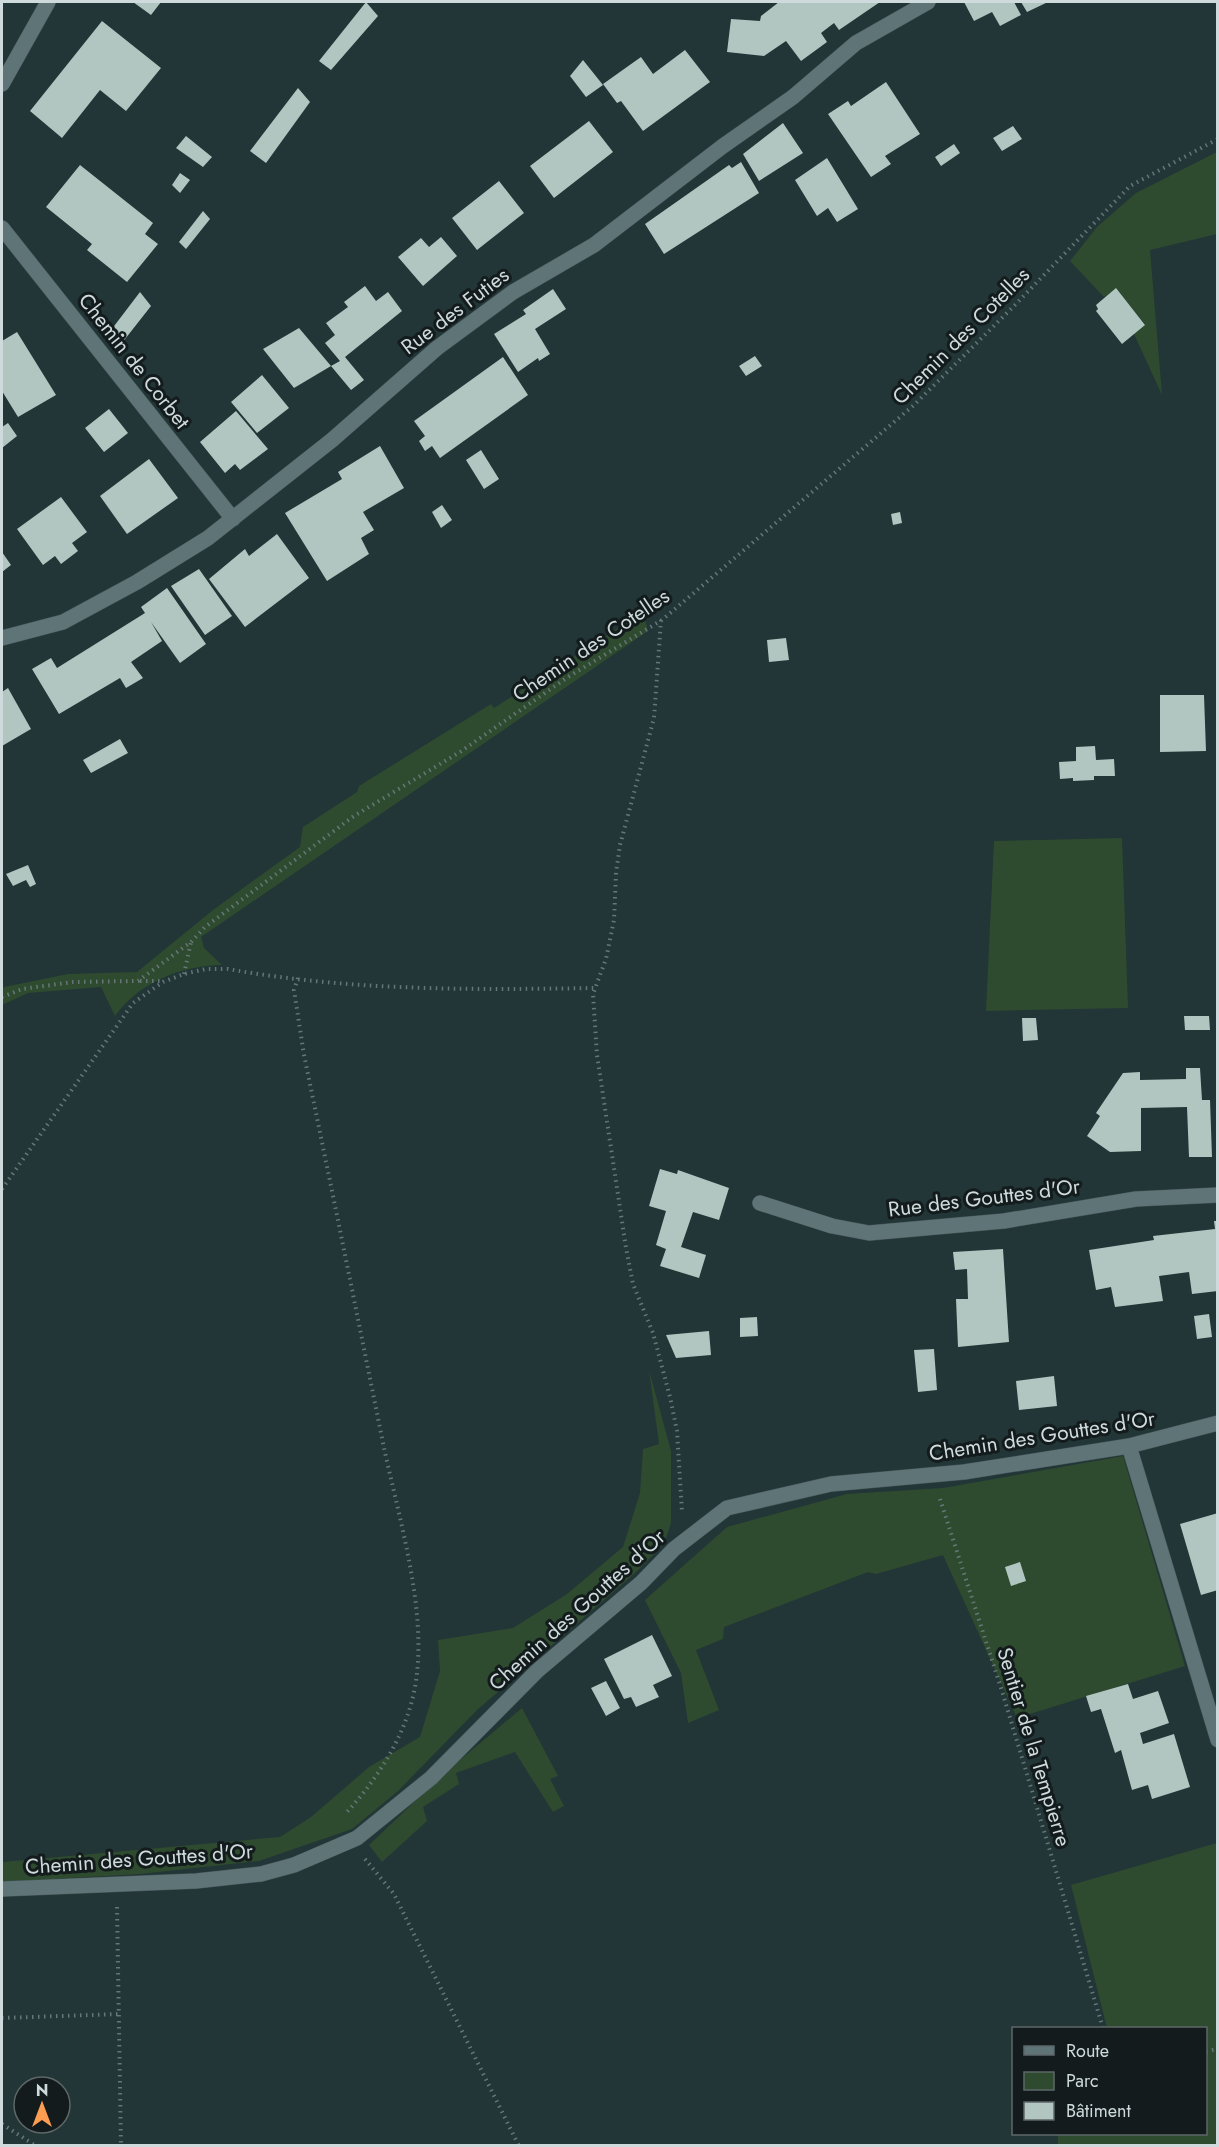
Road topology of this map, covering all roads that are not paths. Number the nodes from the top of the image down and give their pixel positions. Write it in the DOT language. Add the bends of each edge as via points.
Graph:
graph roads {
  1 [pos="48,2"];
  2 [pos="928,2"];
  3 [pos="2,84"];
  4 [pos="2,228"];
  5 [pos="233,519"];
  6 [pos="2,638"];
  7 [pos="1218,1195"];
  8 [pos="760,1203"];
  9 [pos="1218,1423"];
  10 [pos="1129,1446"];
  11 [pos="1218,1740"];
  12 [pos="2,1889"];
  1 -- 3 [label="street"];
  2 -- 5 [label="street, Rue des Futies" via="856,43 794,97 594,245 513,292 437,348 332,440"];
  4 -- 5 [label="street, Chemin de Corbet"];
  5 -- 6 [label="street, Rue des Futies" via="137,582 63,622"];
  7 -- 8 [label="street, Rue des Gouttes d'Or" via="1136,1199 1004,1221 869,1233 832,1226"];
  9 -- 10 [label="street, Chemin des Gouttes d'Or"];
  10 -- 11 [label="street"];
  10 -- 12 [label="street, Chemin des Gouttes d'Or" via="932,1476 831,1484 728,1508 693,1533 537,1671 430,1778 351,1840 294,1865 261,1874"];
}
